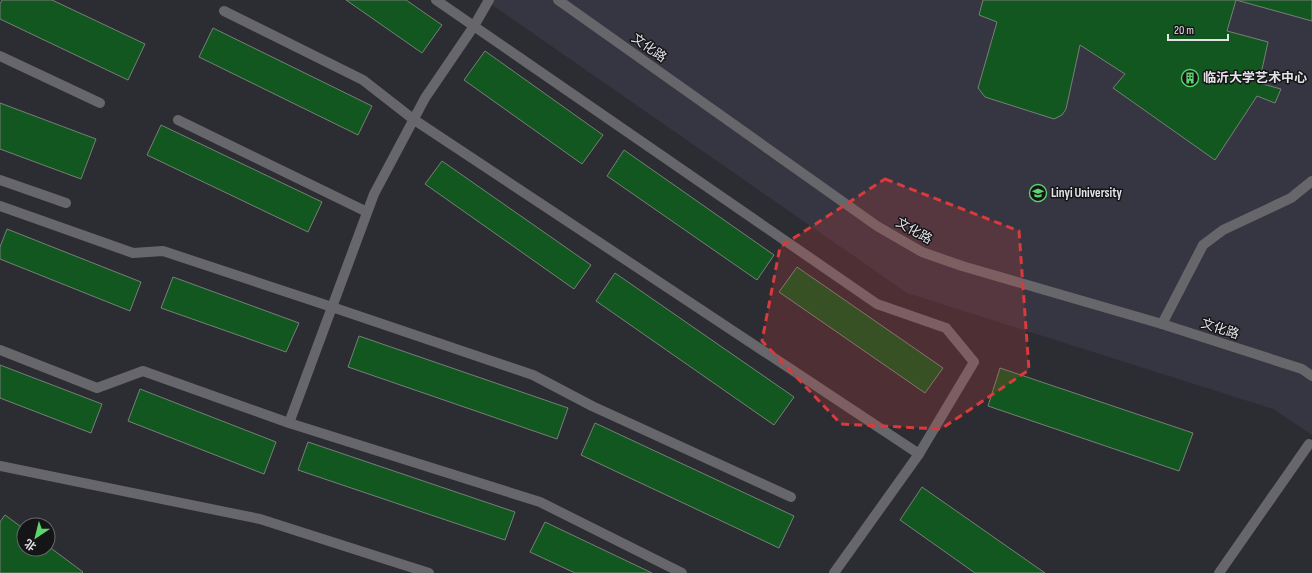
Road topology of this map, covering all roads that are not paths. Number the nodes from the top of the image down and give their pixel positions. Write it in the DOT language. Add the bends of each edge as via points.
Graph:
graph roads {
  1 [pos="436,0"];
  2 [pos="489,0"];
  3 [pos="558,0"];
  4 [pos="224,11"];
  5 [pos="474,26"];
  6 [pos="0,56"];
  7 [pos="100,103"];
  8 [pos="413,119"];
  9 [pos="178,120"];
  10 [pos="0,180"];
  11 [pos="1312,181"];
  12 [pos="66,203"];
  13 [pos="0,206"];
  14 [pos="367,212"];
  15 [pos="332,306"];
  16 [pos="1162,324"];
  17 [pos="0,350"];
  18 [pos="1312,376"];
  19 [pos="289,423"];
  20 [pos="1310,444"];
  21 [pos="919,454"];
  22 [pos="0,466"];
  23 [pos="791,497"];
  24 [pos="429,573"];
  25 [pos="682,573"];
  26 [pos="834,573"];
  27 [pos="1219,573"];
  1 -- 5 [label="street"];
  2 -- 5 [label="street"];
  3 -- 16 [label="street, 文化路" via="877,226 922,252"];
  4 -- 8 [label="street" via="363,80"];
  5 -- 8 [label="street"];
  5 -- 21 [label="street" via="878,304 946,328 974,362"];
  6 -- 7 [label="street"];
  8 -- 14 [label="street"];
  8 -- 21 [label="street"];
  9 -- 14 [label="street"];
  10 -- 12 [label="street"];
  11 -- 16 [label="street" via="1291,198 1223,230 1203,245"];
  13 -- 15 [label="street" via="132,253 163,251"];
  14 -- 15 [label="street"];
  15 -- 19 [label="street"];
  15 -- 23 [label="street" via="534,375 592,406"];
  16 -- 18 [label="street, 文化路" via="1302,369"];
  17 -- 19 [label="street" via="97,388 143,371"];
  19 -- 25 [label="street" via="540,502"];
  20 -- 27 [label="street"];
  21 -- 26 [label="street"];
  22 -- 24 [label="street" via="260,519"];
}
